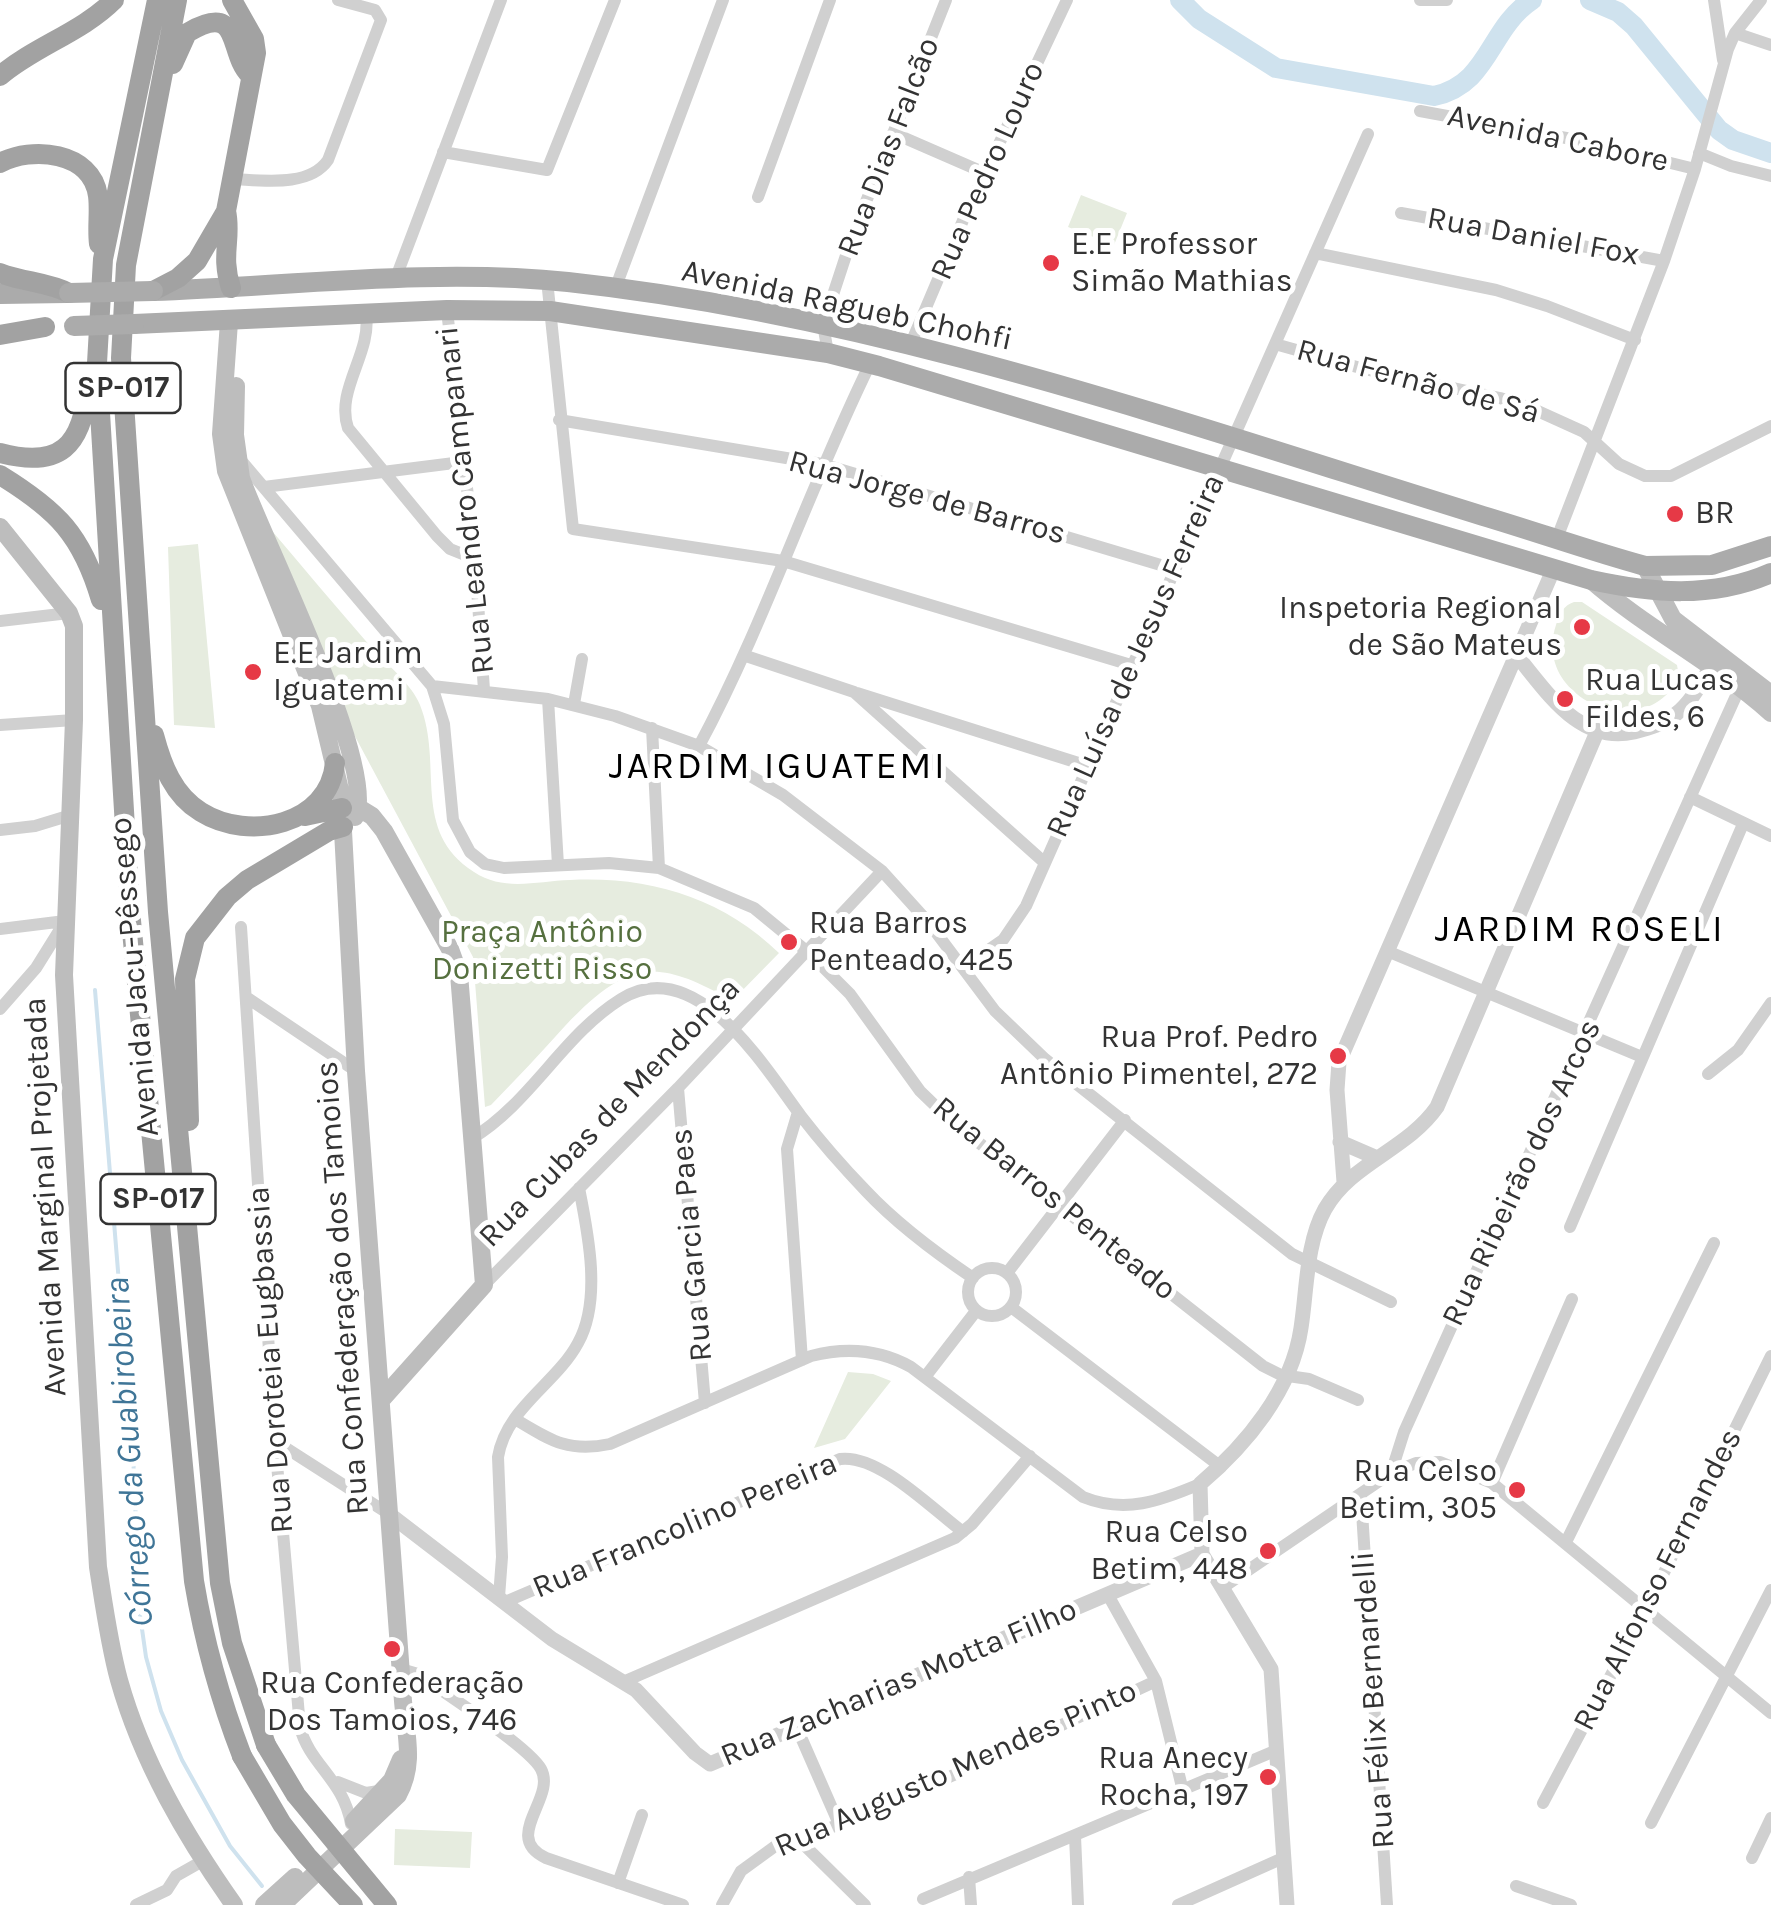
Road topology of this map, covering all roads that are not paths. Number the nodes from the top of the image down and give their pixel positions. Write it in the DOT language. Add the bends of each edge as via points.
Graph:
graph roads {
  1 [pos="114,0"];
  2 [pos="157,0"];
  3 [pos="176,0"];
  4 [pos="232,0"];
  5 [pos="338,0"];
  6 [pos="501,0"];
  7 [pos="615,0"];
  8 [pos="723,0"];
  9 [pos="830,0"];
  10 [pos="946,0"];
  11 [pos="1420,0"];
  12 [pos="1446,0"];
  13 [pos="1714,0"];
  14 [pos="1761,0"];
  15 [pos="1064,1"];
  16 [pos="1735,33"];
  17 [pos="1771,46"];
  18 [pos="1723,67"];
  19 [pos="250,75"];
  20 [pos="0,76"];
  21 [pos="160,85"];
  22 [pos="1420,111"];
  23 [pos="893,132"];
  24 [pos="1368,134"];
  25 [pos="443,152"];
  26 [pos="1699,153"];
  27 [pos="0,163"];
  28 [pos="1695,169"];
  29 [pos="985,173"];
  30 [pos="1771,176"];
  31 [pos="232,179"];
  32 [pos="758,197"];
  33 [pos="226,211"];
  34 [pos="1401,212"];
  35 [pos="1315,253"];
  36 [pos="103,258"];
  37 [pos="1664,261"];
  38 [pos="0,273"];
  39 [pos="486,278"];
  40 [pos="395,280"];
  41 [pos="547,280"];
  42 [pos="231,288"];
  43 [pos="615,289"];
  44 [pos="153,291"];
  45 [pos="69,293"];
  46 [pos="0,294"];
  47 [pos="447,310"];
  48 [pos="550,311"];
  49 [pos="366,314"];
  50 [pos="235,322"];
  51 [pos="823,324"];
  52 [pos="0,325"];
  53 [pos="45,327"];
  54 [pos="0,336"];
  55 [pos="1635,340"];
  56 [pos="911,343"];
  57 [pos="1276,344"];
  58 [pos="828,354"];
  59 [pos="96,363"];
  60 [pos="870,364"];
  61 [pos="559,420"];
  62 [pos="1771,426"];
  63 [pos="1231,438"];
  64 [pos="1595,441"];
  65 [pos="0,453"];
  66 [pos="236,456"];
  67 [pos="462,462"];
  68 [pos="822,464"];
  69 [pos="1219,468"];
  70 [pos="382,471"];
  71 [pos="0,475"];
  72 [pos="264,487"];
  73 [pos="0,527"];
  74 [pos="1558,538"];
  75 [pos="1771,546"];
  76 [pos="475,560"];
  77 [pos="782,561"];
  78 [pos="1642,565"];
  79 [pos="1174,568"];
  80 [pos="1554,568"];
  81 [pos="1771,574"];
  82 [pos="1591,580"];
  83 [pos="1657,593"];
  84 [pos="69,613"];
  85 [pos="0,622"];
  86 [pos="111,636"];
  87 [pos="746,656"];
  88 [pos="1517,656"];
  89 [pos="582,660"];
  90 [pos="1132,664"];
  91 [pos="1709,664"];
  92 [pos="432,686"];
  93 [pos="1740,687"];
  94 [pos="484,690"];
  95 [pos="854,692"];
  96 [pos="143,694"];
  97 [pos="1771,694"];
  98 [pos="548,699"];
  99 [pos="574,704"];
  100 [pos="1771,712"];
  101 [pos="74,720"];
  102 [pos="0,725"];
  103 [pos="652,728"];
  104 [pos="1597,732"];
  105 [pos="699,746"];
  106 [pos="335,763"];
  107 [pos="1088,766"];
  108 [pos="1690,797"];
  109 [pos="348,814"];
  110 [pos="71,815"];
  111 [pos="290,821"];
  112 [pos="1743,824"];
  113 [pos="0,830"];
  114 [pos="1771,836"];
  115 [pos="1045,863"];
  116 [pos="558,865"];
  117 [pos="659,868"];
  118 [pos="882,871"];
  119 [pos="65,921"];
  120 [pos="241,927"];
  121 [pos="0,928"];
  122 [pos="808,952"];
  123 [pos="1388,952"];
  124 [pos="964,967"];
  125 [pos="36,968"];
  126 [pos="64,975"];
  127 [pos="1487,993"];
  128 [pos="246,997"];
  129 [pos="1771,1003"];
  130 [pos="0,1009"];
  131 [pos="734,1029"];
  132 [pos="1586,1034"];
  133 [pos="1642,1058"];
  134 [pos="356,1071"];
  135 [pos="1708,1074"];
  136 [pos="678,1088"];
  137 [pos="798,1112"];
  138 [pos="1125,1120"];
  139 [pos="471,1139"];
  140 [pos="1340,1142"];
  141 [pos="1377,1158"];
  142 [pos="182,1182"];
  143 [pos="1344,1182"];
  144 [pos="579,1188"];
  145 [pos="1057,1206"];
  146 [pos="1570,1227"];
  147 [pos="1714,1243"];
  148 [pos="1310,1264"];
  149 [pos="1006,1273"];
  150 [pos="972,1278"];
  151 [pos="484,1286"];
  152 [pos="1572,1299"];
  153 [pos="1391,1302"];
  154 [pos="1011,1307"];
  155 [pos="976,1311"];
  156 [pos="1771,1356"];
  157 [pos="802,1360"];
  158 [pos="1286,1376"];
  159 [pos="925,1377"];
  160 [pos="383,1398"];
  161 [pos="1358,1400"];
  162 [pos="704,1403"];
  163 [pos="515,1420"];
  164 [pos="275,1442"];
  165 [pos="1030,1456"];
  166 [pos="1220,1467"];
  167 [pos="1391,1473"];
  168 [pos="1492,1483"];
  169 [pos="1200,1484"];
  170 [pos="1361,1496"];
  171 [pos="389,1514"];
  172 [pos="963,1532"];
  173 [pos="1566,1542"];
  174 [pos="1202,1554"];
  175 [pos="1222,1588"];
  176 [pos="1771,1590"];
  177 [pos="1108,1596"];
  178 [pos="502,1600"];
  179 [pos="1646,1609"];
  180 [pos="401,1670"];
  181 [pos="1728,1676"];
  182 [pos="1156,1681"];
  183 [pos="623,1682"];
  184 [pos="1771,1713"];
  185 [pos="797,1728"];
  186 [pos="407,1745"];
  187 [pos="1277,1750"];
  188 [pos="336,1781"];
  189 [pos="385,1790"];
  190 [pos="1183,1791"];
  191 [pos="1543,1804"];
  192 [pos="642,1815"];
  193 [pos="1771,1818"];
  194 [pos="352,1824"];
  195 [pos="840,1824"];
  196 [pos="1651,1824"];
  197 [pos="1075,1836"];
  198 [pos="798,1839"];
  199 [pos="1284,1858"];
  200 [pos="1752,1858"];
  201 [pos="208,1862"];
  202 [pos="969,1878"];
  203 [pos="618,1882"];
  204 [pos="1516,1886"];
  205 [pos="923,1898"];
  206 [pos="1181,1904"];
  207 [pos="138,1905"];
  208 [pos="234,1905"];
  209 [pos="249,1905"];
  210 [pos="264,1905"];
  211 [pos="282,1905"];
  212 [pos="354,1905"];
  213 [pos="387,1905"];
  214 [pos="682,1905"];
  215 [pos="722,1905"];
  216 [pos="865,1905"];
  217 [pos="971,1905"];
  218 [pos="1078,1905"];
  219 [pos="1287,1905"];
  220 [pos="1387,1905"];
  221 [pos="1570,1905"];
  1 -- 20 [label="highway"];
  2 -- 36 [label="highway, Avenida Jacu-Pêssego / SP-017"];
  3 -- 21 [label="highway, Avenida Jacu-Pêssego / SP-017"];
  4 -- 19 [label="highway" via="254,39"];
  5 -- 31 [label="street" via="376,10 381,24 328,160 315,174 298,178"];
  6 -- 25 [label="street"];
  7 -- 25 [label="street" via="547,170"];
  8 -- 43 [label="street"];
  9 -- 32 [label="street"];
  10 -- 23 [label="street, Rua Dias Falcão"];
  11 -- 12 [label="street"];
  13 -- 18 [label="street"];
  14 -- 16 [label="street"];
  15 -- 29 [label="street, Rua Pedro Louro"];
  16 -- 17 [label="street"];
  16 -- 18 [label="street"];
  18 -- 26 [label="street"];
  19 -- 21 [label="highway" via="239,65 231,30 210,24 187,33"];
  19 -- 31 [label="highway"];
  21 -- 96 [label="highway, Avenida Jacu-Pêssego / SP-017" via="120,332"];
  22 -- 28 [label="street, Avenida Cabore"];
  23 -- 29 [label="street"];
  23 -- 51 [label="street, Rua Dias Falcão"];
  24 -- 35 [label="street, Rua Luísa de Jesus Ferreira"];
  25 -- 40 [label="street"];
  26 -- 28 [label="street"];
  26 -- 30 [label="street"];
  27 -- 36 [label="highway" via="32,153 63,158 85,171 98,196"];
  28 -- 37 [label="street"];
  29 -- 56 [label="street, Rua Pedro Louro"];
  31 -- 33 [label="highway"];
  33 -- 42 [label="highway"];
  33 -- 44 [label="highway" via="197,261"];
  34 -- 37 [label="street, Rua Daniel Fox"];
  35 -- 55 [label="street" via="1496,290"];
  35 -- 57 [label="street, Rua Luísa de Jesus Ferreira"];
  36 -- 59 [label="highway, Avenida Jacu-Pêssego / SP-017"];
  37 -- 55 [label="street"];
  38 -- 45 [label="highway"];
  39 -- 40 [label="main road, Avenida Ragueb Chohfi"];
  39 -- 41 [label="main road, Avenida Ragueb Chohfi"];
  39 -- 47 [label="main road" via="450,294"];
  40 -- 42 [label="main road, Avenida Ragueb Chohfi"];
  41 -- 43 [label="main road, Avenida Ragueb Chohfi"];
  41 -- 48 [label="street"];
  42 -- 44 [label="main road, Avenida Ragueb Chohfi"];
  43 -- 51 [label="main road, Avenida Ragueb Chohfi"];
  44 -- 45 [label="main road, Avenida Ragueb Chohfi, bridge"];
  45 -- 46 [label="main road, Avenida Ragueb Chohfi"];
  47 -- 48 [label="main road, Avenida Ragueb Chohfi"];
  47 -- 49 [label="main road, Avenida Ragueb Chohfi"];
  47 -- 67 [label="street, Rua Leandro Campanari"];
  48 -- 58 [label="main road, Avenida Ragueb Chohfi"];
  48 -- 61 [label="street"];
  49 -- 50 [label="main road, Avenida Ragueb Chohfi"];
  49 -- 70 [label="street" via="369,331 345,422"];
  50 -- 53 [label="main road, Avenida Ragueb Chohfi, bridge"];
  50 -- 66 [label="main road, Rua Confederação dos Tamoios"];
  50 -- 106 [label="main road, Rua Confederação dos Tamoios" via="222,434 226,471 320,706"];
  51 -- 56 [label="main road, Avenida Ragueb Chohfi"];
  51 -- 58 [label="street, Rua Dias Falcão"];
  52 -- 53 [label="main road, Avenida Ragueb Chohfi"];
  53 -- 54 [label="highway"];
  55 -- 64 [label="street"];
  56 -- 63 [label="main road, Avenida Ragueb Chohfi"];
  57 -- 63 [label="street, Rua Luísa de Jesus Ferreira"];
  57 -- 64 [label="street, Rua Fernão de Sá" via="1500,398"];
  58 -- 60 [label="main road, Avenida Ragueb Chohfi"];
  59 -- 65 [label="highway" via="69,447 37,458"];
  59 -- 86 [label="highway, Avenida Jacu-Pêssego / SP-017"];
  60 -- 68 [label="street"];
  60 -- 69 [label="main road, Avenida Ragueb Chohfi"];
  61 -- 68 [label="street, Rua Jorge de Barros"];
  61 -- 77 [label="street" via="573,529"];
  62 -- 64 [label="street, Rua Fernão de Sá" via="1659,478 1630,471"];
  63 -- 69 [label="street, Rua Luísa de Jesus Ferreira"];
  63 -- 74 [label="main road, Avenida Ragueb Chohfi"];
  64 -- 74 [label="street"];
  66 -- 72 [label="street, Rua Barros Penteado"];
  66 -- 109 [label="main road, Rua Confederação dos Tamoios" via="345,732 358,788"];
  67 -- 70 [label="street"];
  67 -- 76 [label="street, Rua Leandro Campanari"];
  68 -- 77 [label="street"];
  68 -- 79 [label="street, Rua Jorge de Barros"];
  69 -- 79 [label="street, Rua Luísa de Jesus Ferreira"];
  69 -- 80 [label="main road, Avenida Ragueb Chohfi"];
  70 -- 72 [label="street"];
  70 -- 76 [label="street" via="450,549"];
  71 -- 86 [label="highway" via="49,507 75,537"];
  72 -- 92 [label="street, Rua Barros Penteado"];
  73 -- 84 [label="main road"];
  74 -- 78 [label="main road, Avenida Ragueb Chohfi"];
  75 -- 78 [label="main road, Avenida Ragueb Chohfi" via="1712,565"];
  76 -- 94 [label="street, Rua Leandro Campanari"];
  77 -- 87 [label="street"];
  77 -- 90 [label="street"];
  78 -- 80 [label="main road" via="1569,558"];
  78 -- 83 [label="main road"];
  79 -- 90 [label="street, Rua Luísa de Jesus Ferreira"];
  80 -- 82 [label="main road, Avenida Ragueb Chohfi"];
  80 -- 88 [label="street"];
  81 -- 83 [label="main road, Avenida Ragueb Chohfi" via="1731,586"];
  82 -- 83 [label="main road, Avenida Ragueb Chohfi"];
  82 -- 91 [label="main road"];
  83 -- 91 [label="main road"];
  84 -- 85 [label="street"];
  84 -- 101 [label="main road, Avenida Marginal Projetada"];
  86 -- 212 [label="highway, Avenida Jacu-Pêssego / SP-017, bridge" via="130,910 202,1632 242,1756 282,1824"];
  87 -- 95 [label="street, Rua Luísa de Jesus Ferreira"];
  87 -- 105 [label="street"];
  88 -- 104 [label="street" via="1568,715"];
  88 -- 123 [label="street"];
  89 -- 99 [label="street"];
  90 -- 107 [label="street, Rua Luísa de Jesus Ferreira"];
  91 -- 93 [label="main road"];
  91 -- 97 [label="main road"];
  91 -- 104 [label="street" via="1676,714 1624,734"];
  92 -- 94 [label="street"];
  92 -- 116 [label="street, Rua Barros Penteado" via="444,724 453,820 470,852 504,868"];
  93 -- 100 [label="main road"];
  93 -- 108 [label="street, Rua Ribeirão dos Arcos"];
  94 -- 98 [label="street"];
  95 -- 107 [label="street"];
  95 -- 115 [label="street, Rua Luísa de Jesus Ferreira"];
  96 -- 111 [label="highway" via="160,759 190,803 232,824"];
  96 -- 142 [label="highway, Avenida Jacu-Pêssego / SP-017"];
  98 -- 99 [label="street"];
  98 -- 116 [label="street"];
  99 -- 103 [label="street"];
  101 -- 102 [label="street"];
  101 -- 110 [label="main road, Avenida Marginal Projetada"];
  103 -- 105 [label="street"];
  103 -- 117 [label="street"];
  104 -- 127 [label="street"];
  105 -- 118 [label="street" via="804,809"];
  106 -- 109 [label="main road, Rua Confederação dos Tamoios"];
  106 -- 111 [label="highway" via="326,795"];
  107 -- 115 [label="street, Rua Luísa de Jesus Ferreira"];
  108 -- 112 [label="street"];
  108 -- 132 [label="street, Rua Ribeirão dos Arcos"];
  109 -- 111 [label="highway"];
  109 -- 134 [label="main road, Rua Confederação dos Tamoios"];
  109 -- 139 [label="main road" via="372,816 384,831 450,949 458,974"];
  109 -- 142 [label="highway" via="227,896 195,938 185,979 189,1136"];
  110 -- 113 [label="street"];
  110 -- 119 [label="main road, Avenida Marginal Projetada"];
  112 -- 114 [label="street"];
  112 -- 133 [label="street"];
  115 -- 124 [label="street" via="1012,930"];
  116 -- 117 [label="street, Rua Barros Penteado"];
  117 -- 122 [label="street, Rua Barros Penteado" via="754,908"];
  118 -- 122 [label="street, Rua Cubas de Mendonça"];
  118 -- 124 [label="street"];
  119 -- 121 [label="street"];
  119 -- 125 [label="street"];
  119 -- 126 [label="main road, Avenida Marginal Projetada"];
  120 -- 128 [label="street, Rua Doroteia Eugbassia"];
  122 -- 131 [label="street, Rua Cubas de Mendonça"];
  122 -- 145 [label="street, Rua Barros Penteado" via="850,994 920,1091"];
  123 -- 127 [label="street"];
  123 -- 140 [label="street" via="1339,1062"];
  124 -- 138 [label="street" via="1013,1032"];
  125 -- 126 [label="street"];
  125 -- 130 [label="street"];
  126 -- 201 [label="main road, Avenida Marginal Projetada" via="98,1567 120,1682 139,1739"];
  127 -- 132 [label="street"];
  127 -- 141 [label="street" via="1437,1107"];
  128 -- 134 [label="street"];
  128 -- 164 [label="street, Rua Doroteia Eugbassia"];
  129 -- 135 [label="street" via="1738,1050"];
  131 -- 136 [label="street, Rua Cubas de Mendonça"];
  131 -- 137 [label="street"];
  131 -- 139 [label="street" via="678,992 633,992 596,1018 514,1108"];
  132 -- 133 [label="street"];
  132 -- 167 [label="street, Rua Ribeirão dos Arcos"];
  133 -- 146 [label="street"];
  134 -- 160 [label="main road, Rua Confederação dos Tamoios"];
  136 -- 144 [label="street, Rua Cubas de Mendonça"];
  136 -- 162 [label="street, Rua Garcia Paes"];
  137 -- 150 [label="street" via="868,1194"];
  137 -- 157 [label="street" via="787,1149"];
  138 -- 145 [label="street"];
  138 -- 148 [label="street"];
  139 -- 151 [label="main road"];
  140 -- 141 [label="street"];
  140 -- 143 [label="street"];
  141 -- 143 [label="street"];
  142 -- 213 [label="highway, Avenida Jacu-Pêssego / SP-017, bridge" via="220,1583 232,1642 266,1745 296,1795"];
  143 -- 148 [label="street" via="1322,1215"];
  144 -- 151 [label="street, Rua Cubas de Mendonça"];
  144 -- 163 [label="street" via="590,1286 585,1327"];
  145 -- 149 [label="street"];
  145 -- 158 [label="street, Rua Barros Penteado" via="1262,1366"];
  147 -- 173 [label="street"];
  148 -- 153 [label="street"];
  148 -- 158 [label="street"];
  149 -- 150 [label="street" via="989,1268"];
  149 -- 154 [label="street" via="1016,1289"];
  150 -- 155 [label="street" via="968,1295"];
  151 -- 160 [label="main road, Rua Cubas de Mendonça"];
  152 -- 168 [label="street"];
  154 -- 155 [label="street" via="997,1316"];
  154 -- 166 [label="street"];
  155 -- 159 [label="street"];
  156 -- 179 [label="street, Rua Alfonso Fernandes"];
  157 -- 159 [label="street" via="866,1351"];
  157 -- 162 [label="street"];
  158 -- 161 [label="street, Rua Barros Penteado"];
  158 -- 166 [label="street" via="1273,1403"];
  159 -- 165 [label="street"];
  160 -- 171 [label="main road, Rua Confederação dos Tamoios"];
  162 -- 163 [label="street" via="590,1448 554,1442"];
  163 -- 178 [label="street" via="498,1457"];
  164 -- 171 [label="street, Rua Zacharias Motta Filho"];
  164 -- 188 [label="street, Rua Doroteia Eugbassia" via="300,1727"];
  165 -- 169 [label="street" via="1102,1505 1132,1507"];
  165 -- 172 [label="street"];
  166 -- 169 [label="street"];
  167 -- 168 [label="street" via="1440,1462"];
  167 -- 170 [label="street"];
  168 -- 173 [label="street"];
  169 -- 174 [label="street"];
  170 -- 175 [label="street"];
  170 -- 220 [label="street, Rua Félix Bernardelli"];
  171 -- 178 [label="street, Rua Zacharias Motta Filho"];
  171 -- 180 [label="main road, Rua Confederação dos Tamoios"];
  172 -- 178 [label="street, Rua Francolino Pereira" via="873,1464 853,1457"];
  172 -- 183 [label="street"];
  173 -- 179 [label="street"];
  174 -- 175 [label="street"];
  174 -- 177 [label="street, Rua Zacharias Motta Filho"];
  175 -- 187 [label="street" via="1271,1669"];
  176 -- 181 [label="street"];
  177 -- 182 [label="street"];
  177 -- 185 [label="street, Rua Zacharias Motta Filho"];
  178 -- 183 [label="street, Rua Zacharias Motta Filho" via="552,1640"];
  179 -- 181 [label="street"];
  179 -- 191 [label="street, Rua Alfonso Fernandes"];
  180 -- 186 [label="main road, Rua Confederação dos Tamoios"];
  180 -- 203 [label="street" via="418,1674 541,1770 531,1849"];
  181 -- 184 [label="street"];
  181 -- 196 [label="street"];
  182 -- 190 [label="street"];
  182 -- 195 [label="street, Rua Augusto Mendes Pinto"];
  183 -- 185 [label="street, Rua Zacharias Motta Filho" via="710,1764"];
  185 -- 195 [label="street"];
  186 -- 189 [label="main road"];
  186 -- 211 [label="main road, Rua Confederação dos Tamoios" via="411,1758 398,1795"];
  187 -- 190 [label="street"];
  187 -- 199 [label="street"];
  188 -- 189 [label="street" via="366,1793"];
  188 -- 194 [label="street, Rua Doroteia Eugbassia"];
  189 -- 194 [label="main road"];
  190 -- 197 [label="street"];
  192 -- 203 [label="street"];
  193 -- 200 [label="street"];
  194 -- 210 [label="main road"];
  195 -- 198 [label="street, Rua Augusto Mendes Pinto"];
  197 -- 202 [label="street"];
  197 -- 218 [label="street"];
  198 -- 215 [label="street, Rua Augusto Mendes Pinto" via="752,1860"];
  198 -- 216 [label="street"];
  199 -- 206 [label="street"];
  199 -- 219 [label="street"];
  201 -- 207 [label="street"];
  201 -- 208 [label="main road, Avenida Marginal Projetada"];
  201 -- 209 [label="main road, Avenida Marginal Projetada"];
  202 -- 205 [label="street"];
  202 -- 217 [label="street"];
  203 -- 214 [label="street"];
  204 -- 221 [label="street"];
}
